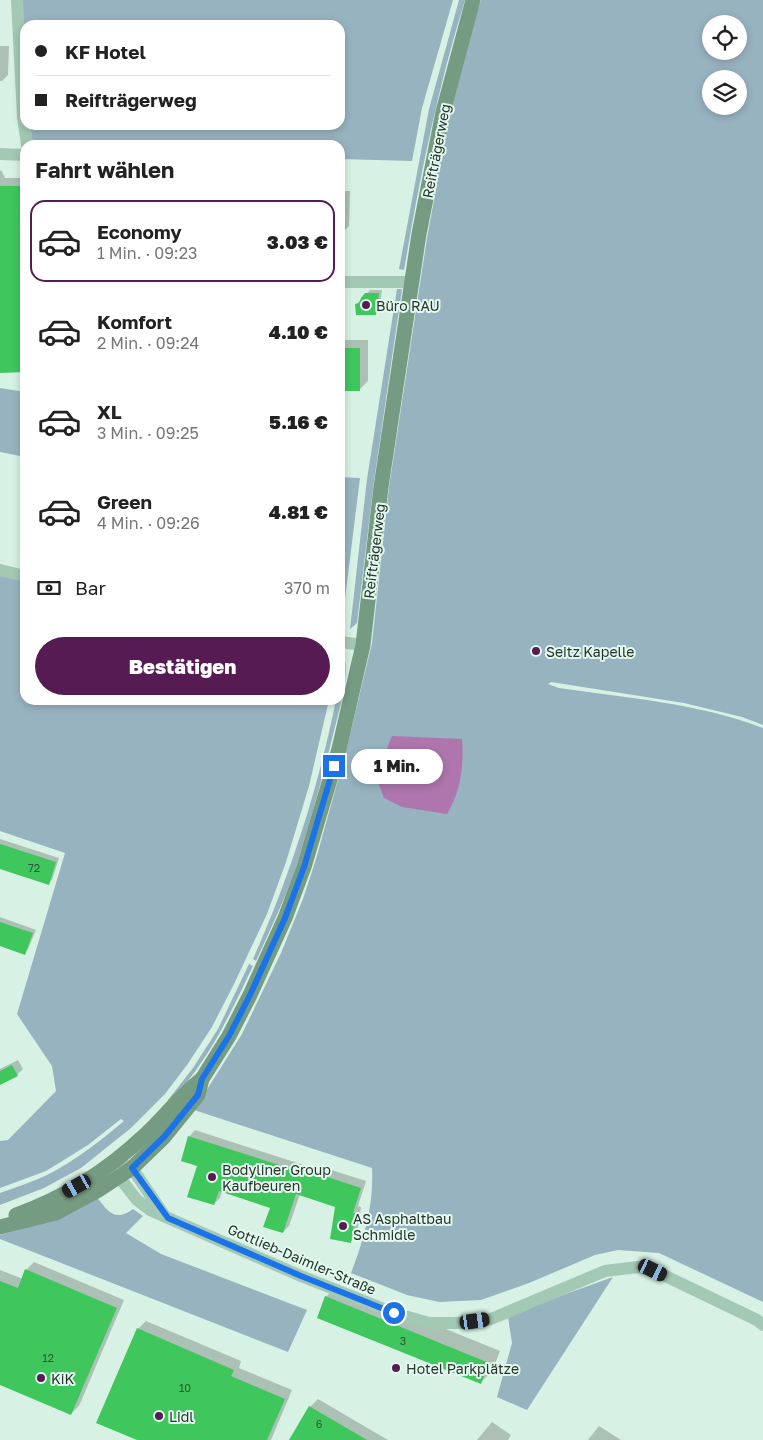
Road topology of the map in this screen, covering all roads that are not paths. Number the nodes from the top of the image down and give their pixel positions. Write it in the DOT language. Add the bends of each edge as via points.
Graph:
graph roads {
  1 [pos="17,0"];
  2 [pos="473,0"];
  3 [pos="20,65"];
  4 [pos="0,154"];
  5 [pos="20,155"];
  6 [pos="345,282"];
  7 [pos="411,282"];
  8 [pos="0,570"];
  9 [pos="20,575"];
  10 [pos="345,643"];
  11 [pos="363,645"];
  12 [pos="202,1079"];
  13 [pos="116,1161"];
  14 [pos="126,1172"];
  15 [pos="0,1220"];
  16 [pos="0,1227"];
  17 [pos="763,1325"];
  1 -- 3 [label="street"];
  2 -- 7 [label="street, Reifträgerweg" via="443,112"];
  4 -- 5 [label="street"];
  6 -- 7 [label="street"];
  7 -- 11 [label="street, Reifträgerweg" via="381,487"];
  8 -- 9 [label="street"];
  10 -- 11 [label="street"];
  11 -- 12 [label="street, Reifträgerweg" via="339,749 301,875 254,988"];
  12 -- 13 [label="street, Reifträgerweg" via="187,1089"];
  12 -- 14 [label="street, Reifträgerweg" via="198,1095 164,1137"];
  13 -- 14 [label="street"];
  13 -- 15 [label="street, Reifträgerweg" via="51,1200"];
  14 -- 16 [label="street, Reifträgerweg" via="56,1212"];
  14 -- 17 [label="street, Gottlieb-Daimler-Straße" via="136,1200 150,1210 301,1276 394,1313 429,1323 491,1319 605,1271 638,1267 653,1270"];
}
